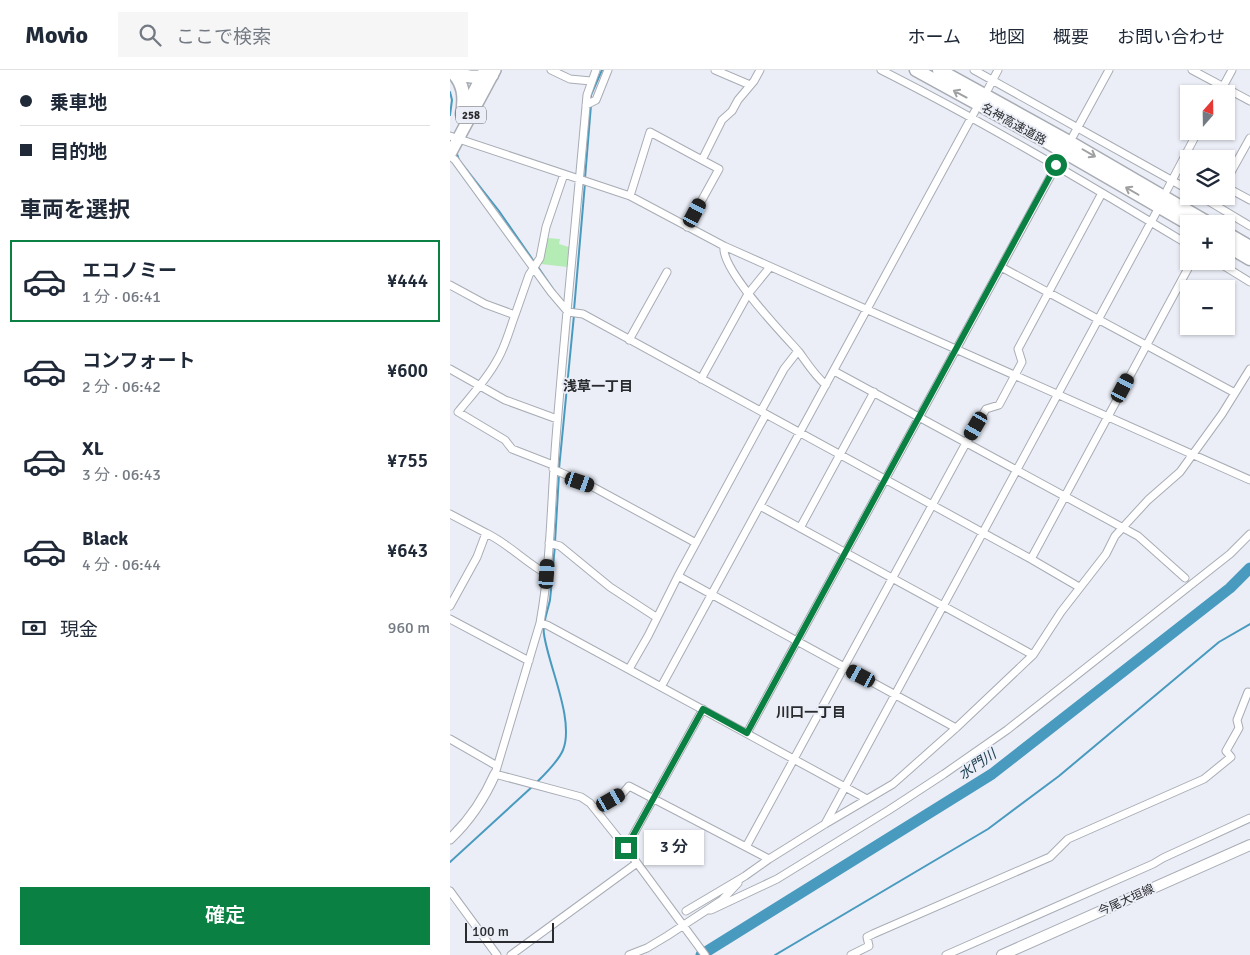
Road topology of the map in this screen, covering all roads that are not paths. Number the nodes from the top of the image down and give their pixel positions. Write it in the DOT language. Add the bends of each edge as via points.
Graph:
graph roads {
  1 [pos="451,70"];
  2 [pos="551,70"];
  3 [pos="596,70"];
  4 [pos="608,70"];
  5 [pos="715,70"];
  6 [pos="760,70"];
  7 [pos="881,70"];
  8 [pos="916,70"];
  9 [pos="939,70"];
  10 [pos="943,70"];
  11 [pos="974,70"];
  12 [pos="998,70"];
  13 [pos="1109,70"];
  14 [pos="1192,70"];
  15 [pos="1232,70"];
  16 [pos="488,72"];
  17 [pos="992,80"];
  18 [pos="591,82"];
  19 [pos="750,85"];
  20 [pos="1221,85"];
  21 [pos="1224,85"];
  22 [pos="971,88"];
  23 [pos="988,89"];
  24 [pos="1235,93"];
  25 [pos="1250,102"];
  26 [pos="589,104"];
  27 [pos="975,111"];
  28 [pos="462,114"];
  29 [pos="971,118"];
  30 [pos="1077,127"];
  31 [pos="1072,136"];
  32 [pos="452,138"];
  33 [pos="1250,138"];
  34 [pos="450,155"];
  35 [pos="1061,157"];
  36 [pos="702,160"];
  37 [pos="1235,164"];
  38 [pos="1056,165"];
  39 [pos="1180,170"];
  40 [pos="564,174"];
  41 [pos="583,181"];
  42 [pos="1172,181"];
  43 [pos="1180,185"];
  44 [pos="1168,190"];
  45 [pos="1235,192"];
  46 [pos="1102,193"];
  47 [pos="630,196"];
  48 [pos="1250,200"];
  49 [pos="1215,205"];
  50 [pos="1157,211"];
  51 [pos="1195,215"];
  52 [pos="1180,218"];
  53 [pos="1151,222"];
  54 [pos="1250,226"];
  55 [pos="688,227"];
  56 [pos="1235,238"];
  57 [pos="1180,240"];
  58 [pos="724,246"];
  59 [pos="1250,247"];
  60 [pos="1235,250"];
  61 [pos="1250,259"];
  62 [pos="536,266"];
  63 [pos="770,267"];
  64 [pos="1001,267"];
  65 [pos="1187,270"];
  66 [pos="1231,270"];
  67 [pos="667,272"];
  68 [pos="1250,282"];
  69 [pos="450,285"];
  70 [pos="1049,292"];
  71 [pos="748,294"];
  72 [pos="868,310"];
  73 [pos="572,313"];
  74 [pos="515,315"];
  75 [pos="1098,318"];
  76 [pos="629,340"];
  77 [pos="1147,345"];
  78 [pos="956,349"];
  79 [pos="798,351"];
  80 [pos="450,369"];
  81 [pos="1250,369"];
  82 [pos="834,371"];
  83 [pos="1016,375"];
  84 [pos="701,379"];
  85 [pos="480,385"];
  86 [pos="826,385"];
  87 [pos="874,392"];
  88 [pos="1235,393"];
  89 [pos="1056,394"];
  90 [pos="764,413"];
  91 [pos="919,416"];
  92 [pos="1108,417"];
  93 [pos="557,419"];
  94 [pos="800,433"];
  95 [pos="966,443"];
  96 [pos="839,455"];
  97 [pos="1192,455"];
  98 [pos="556,469"];
  99 [pos="1017,470"];
  100 [pos="885,479"];
  101 [pos="1250,480"];
  102 [pos="1064,496"];
  103 [pos="932,505"];
  104 [pos="760,506"];
  105 [pos="450,514"];
  106 [pos="800,528"];
  107 [pos="1123,528"];
  108 [pos="982,532"];
  109 [pos="486,533"];
  110 [pos="1250,534"];
  111 [pos="696,543"];
  112 [pos="553,544"];
  113 [pos="845,553"];
  114 [pos="1031,558"];
  115 [pos="547,574"];
  116 [pos="678,576"];
  117 [pos="1185,578"];
  118 [pos="893,579"];
  119 [pos="1079,587"];
  120 [pos="711,595"];
  121 [pos="450,606"];
  122 [pos="942,606"];
  123 [pos="656,617"];
  124 [pos="450,619"];
  125 [pos="543,624"];
  126 [pos="797,642"];
  127 [pos="1033,655"];
  128 [pos="529,661"];
  129 [pos="844,667"];
  130 [pos="628,669"];
  131 [pos="661,687"];
  132 [pos="1250,693"];
  133 [pos="895,694"];
  134 [pos="703,709"];
  135 [pos="956,728"];
  136 [pos="747,733"];
  137 [pos="450,739"];
  138 [pos="794,758"];
  139 [pos="496,770"];
  140 [pos="844,786"];
  141 [pos="655,798"];
  142 [pos="867,799"];
  143 [pos="595,809"];
  144 [pos="1250,818"];
  145 [pos="825,824"];
  146 [pos="450,839"];
  147 [pos="1250,845"];
  148 [pos="746,847"];
  149 [pos="626,848"];
  150 [pos="769,859"];
  151 [pos="637,863"];
  152 [pos="745,876"];
  153 [pos="450,891"];
  154 [pos="707,910"];
  155 [pos="686,911"];
  156 [pos="686,928"];
  157 [pos="497,955"];
  158 [pos="512,955"];
  159 [pos="629,955"];
  160 [pos="705,955"];
  161 [pos="851,955"];
  162 [pos="946,955"];
  163 [pos="1002,955"];
  1 -- 16 [label="highway" via="468,77"];
  1 -- 28 [label="highway" via="463,92"];
  2 -- 18 [label="street" via="570,79"];
  3 -- 18 [label="street"];
  4 -- 26 [label="street" via="596,100"];
  5 -- 19 [label="street"];
  6 -- 19 [label="street"];
  7 -- 29 [label="street"];
  52 -- 8 [label="highway, 名神高速道路, one-way"];
  9 -- 22 [label="highway, 名神高速道路"];
  10 -- 22 [label="highway"];
  11 -- 17 [label="street"];
  12 -- 17 [label="street"];
  13 -- 30 [label="street"];
  14 -- 20 [label="street"];
  15 -- 21 [label="street"];
  16 -- 28 [label="highway, 258"];
  16 -- 32 [label="highway, 258"];
  17 -- 23 [label="street"];
  17 -- 30 [label="street"];
  18 -- 26 [label="street"];
  19 -- 36 [label="street" via="722,120"];
  22 -- 51 [label="highway, 名神高速道路, one-way"];
  24 -- 25 [label="street"];
  26 -- 41 [label="street"];
  27 -- 29 [label="street"];
  28 -- 32 [label="highway, 258"];
  29 -- 38 [label="street"];
  29 -- 72 [label="street"];
  30 -- 31 [label="street"];
  30 -- 42 [label="street"];
  32 -- 34 [label="highway, 258"];
  32 -- 40 [label="street"];
  33 -- 37 [label="street"];
  34 -- 62 [label="street"];
  35 -- 38 [label="street"];
  36 -- 47 [label="street" via="650,132"];
  36 -- 55 [label="street" via="719,169"];
  38 -- 46 [label="street"];
  38 -- 64 [label="street"];
  39 -- 42 [label="street"];
  40 -- 41 [label="street"];
  40 -- 62 [label="street"];
  41 -- 47 [label="street"];
  41 -- 73 [label="street"];
  42 -- 43 [label="street"];
  42 -- 44 [label="street"];
  45 -- 48 [label="street"];
  46 -- 53 [label="street"];
  46 -- 70 [label="street"];
  47 -- 55 [label="street"];
  49 -- 54 [label="street"];
  50 -- 53 [label="street"];
  53 -- 57 [label="street"];
  53 -- 75 [label="street"];
  55 -- 58 [label="street"];
  56 -- 59 [label="highway"];
  58 -- 63 [label="street"];
  58 -- 71 [label="street" via="727,262"];
  60 -- 61 [label="highway"];
  62 -- 73 [label="street" via="551,292"];
  62 -- 74 [label="street" via="529,275"];
  63 -- 71 [label="street"];
  63 -- 72 [label="street"];
  64 -- 70 [label="street"];
  64 -- 78 [label="street"];
  65 -- 77 [label="street"];
  66 -- 68 [label="street"];
  67 -- 76 [label="street"];
  69 -- 74 [label="street" via="485,304"];
  70 -- 75 [label="street"];
  70 -- 83 [label="street" via="1018,349 1022,362"];
  71 -- 79 [label="street"];
  71 -- 84 [label="street"];
  72 -- 78 [label="street"];
  72 -- 82 [label="street"];
  73 -- 76 [label="street" via="583,314"];
  73 -- 93 [label="street"];
  74 -- 85 [label="street" via="504,348"];
  75 -- 77 [label="street"];
  75 -- 89 [label="street"];
  76 -- 84 [label="street"];
  77 -- 88 [label="street"];
  77 -- 92 [label="street"];
  78 -- 83 [label="street"];
  78 -- 91 [label="street"];
  79 -- 86 [label="street"];
  79 -- 90 [label="street" via="784,369"];
  80 -- 85 [label="street"];
  81 -- 88 [label="street"];
  82 -- 86 [label="street"];
  82 -- 87 [label="street"];
  83 -- 89 [label="street"];
  83 -- 95 [label="street" via="999,405 986,408"];
  84 -- 90 [label="street"];
  85 -- 93 [label="street" via="505,400"];
  85 -- 98 [label="street" via="458,412 505,440 512,449"];
  86 -- 94 [label="street"];
  87 -- 91 [label="street"];
  87 -- 96 [label="street"];
  88 -- 97 [label="street"];
  89 -- 92 [label="street"];
  89 -- 99 [label="street"];
  90 -- 94 [label="street"];
  90 -- 111 [label="street"];
  91 -- 95 [label="street"];
  91 -- 100 [label="street"];
  92 -- 97 [label="street"];
  92 -- 102 [label="street"];
  93 -- 98 [label="street"];
  94 -- 96 [label="street"];
  94 -- 104 [label="street"];
  95 -- 99 [label="street"];
  95 -- 103 [label="street"];
  96 -- 100 [label="street"];
  96 -- 106 [label="street"];
  97 -- 101 [label="street"];
  97 -- 107 [label="street" via="1180,472"];
  98 -- 111 [label="street"];
  98 -- 112 [label="street"];
  99 -- 102 [label="street"];
  99 -- 108 [label="street"];
  100 -- 103 [label="street"];
  100 -- 113 [label="street"];
  102 -- 107 [label="street"];
  102 -- 114 [label="street"];
  103 -- 108 [label="street"];
  103 -- 118 [label="street"];
  104 -- 106 [label="street"];
  104 -- 120 [label="street"];
  105 -- 109 [label="street"];
  106 -- 113 [label="street"];
  107 -- 117 [label="street" via="1138,536"];
  107 -- 119 [label="street"];
  108 -- 114 [label="street"];
  108 -- 122 [label="street"];
  109 -- 115 [label="street"];
  109 -- 121 [label="street"];
  110 -- 154 [label="street" via="1230,554 1007,730 944,774 777,879"];
  111 -- 116 [label="street"];
  112 -- 115 [label="street"];
  112 -- 123 [label="street"];
  113 -- 118 [label="street"];
  113 -- 126 [label="street"];
  114 -- 119 [label="street"];
  115 -- 125 [label="street"];
  116 -- 120 [label="street"];
  116 -- 123 [label="street"];
  118 -- 122 [label="street"];
  118 -- 129 [label="street"];
  119 -- 127 [label="street"];
  120 -- 126 [label="street"];
  120 -- 131 [label="street"];
  122 -- 127 [label="street"];
  122 -- 133 [label="street"];
  123 -- 130 [label="street"];
  124 -- 128 [label="street"];
  125 -- 128 [label="street"];
  125 -- 130 [label="street"];
  126 -- 129 [label="street"];
  126 -- 136 [label="street"];
  127 -- 135 [label="street"];
  128 -- 139 [label="street"];
  129 -- 133 [label="street"];
  129 -- 138 [label="street"];
  130 -- 131 [label="street"];
  131 -- 134 [label="street"];
  132 -- 161 [label="street" via="1237,720 1239,728 1226,751 1231,757 1204,779 1068,838 1050,856 873,934 867,937 869,946"];
  133 -- 135 [label="street"];
  133 -- 140 [label="street"];
  134 -- 136 [label="street"];
  134 -- 141 [label="street"];
  135 -- 142 [label="street" via="893,784"];
  136 -- 138 [label="street"];
  137 -- 139 [label="street"];
  138 -- 140 [label="street"];
  138 -- 148 [label="street"];
  139 -- 143 [label="street" via="528,783 581,797"];
  139 -- 146 [label="street" via="475,812"];
  140 -- 142 [label="street"];
  140 -- 145 [label="street"];
  141 -- 143 [label="street" via="629,786"];
  141 -- 148 [label="street"];
  141 -- 149 [label="street"];
  142 -- 145 [label="street"];
  143 -- 149 [label="street"];
  144 -- 162 [label="street"];
  145 -- 150 [label="street"];
  147 -- 163 [label="main road, 今尾大垣線"];
  148 -- 150 [label="street"];
  149 -- 151 [label="street"];
  150 -- 152 [label="street"];
  151 -- 156 [label="street"];
  151 -- 158 [label="street"];
  152 -- 154 [label="street" via="722,900"];
  152 -- 155 [label="street"];
  153 -- 157 [label="street"];
  154 -- 156 [label="street"];
  156 -- 159 [label="street"];
  156 -- 160 [label="street"];
}
